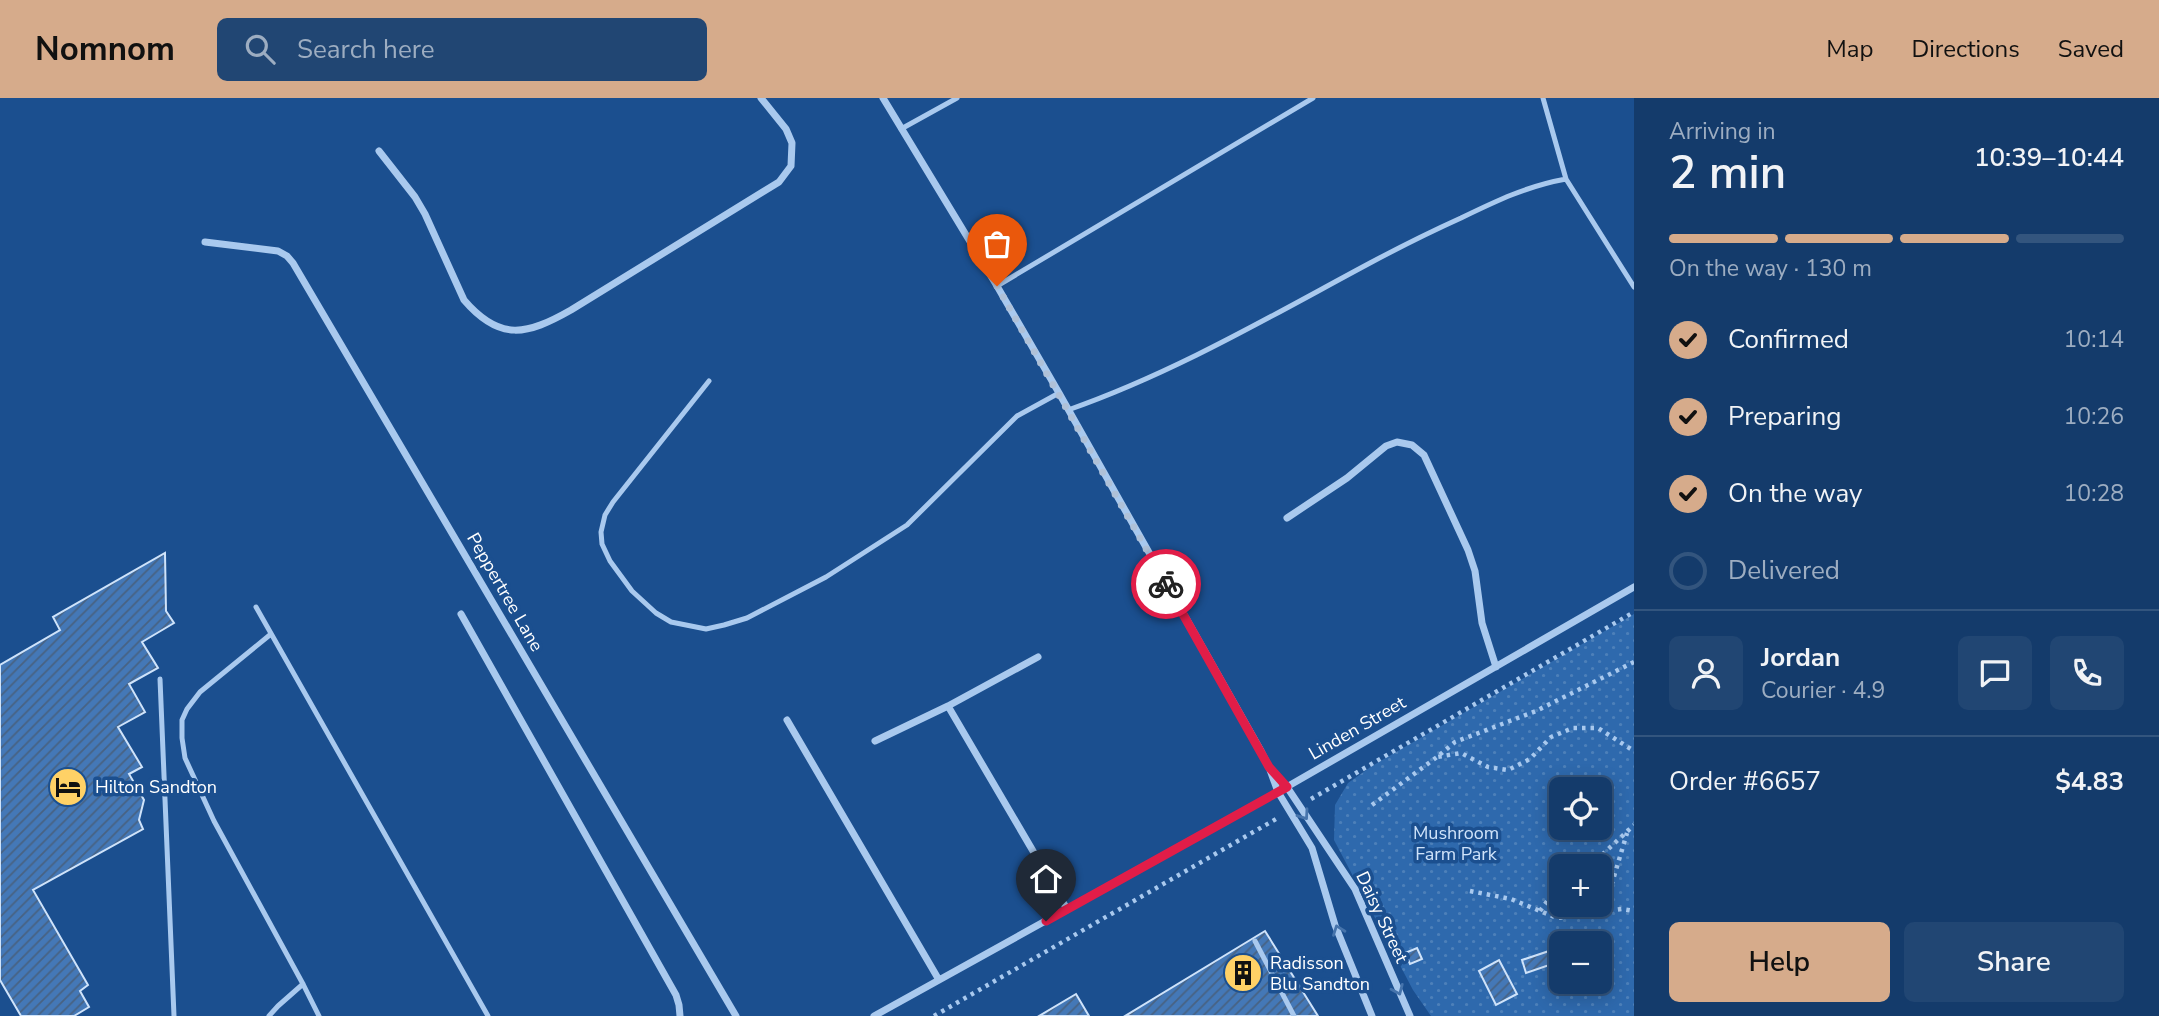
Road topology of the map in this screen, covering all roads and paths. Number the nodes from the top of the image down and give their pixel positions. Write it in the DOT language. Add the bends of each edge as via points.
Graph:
graph roads {
  1 [pos="761,98"];
  2 [pos="883,98"];
  3 [pos="957,98"];
  4 [pos="1313,98"];
  5 [pos="1543,98"];
  6 [pos="901,129"];
  7 [pos="379,151"];
  8 [pos="1566,180"];
  9 [pos="205,242"];
  10 [pos="997,286"];
  11 [pos="1634,287"];
  12 [pos="709,381"];
  13 [pos="1059,393"];
  14 [pos="1068,410"];
  15 [pos="1287,518"];
  16 [pos="1634,587"];
  17 [pos="256,607"];
  18 [pos="461,614"];
  19 [pos="271,634"];
  20 [pos="1038,657"];
  21 [pos="1634,662"];
  22 [pos="1496,667"];
  23 [pos="160,679"];
  24 [pos="948,706"];
  25 [pos="787,720"];
  26 [pos="875,741"];
  27 [pos="1634,751"];
  28 [pos="1437,757"];
  29 [pos="1269,767"];
  30 [pos="1287,787"];
  31 [pos="1278,792"];
  32 [pos="1373,805"];
  33 [pos="1634,825"];
  34 [pos="1627,833"];
  35 [pos="1323,842"];
  36 [pos="1312,848"];
  37 [pos="1603,854"];
  38 [pos="1612,883"];
  39 [pos="1470,891"];
  40 [pos="1549,899"];
  41 [pos="1067,909"];
  42 [pos="1612,910"];
  43 [pos="1540,911"];
  44 [pos="1634,911"];
  45 [pos="1549,915"];
  46 [pos="1255,942"];
  47 [pos="939,980"];
  48 [pos="303,984"];
  49 [pos="1371,1013"];
  50 [pos="174,1016"];
  51 [pos="269,1016"];
  52 [pos="318,1016"];
  53 [pos="488,1016"];
  54 [pos="680,1016"];
  55 [pos="736,1016"];
  56 [pos="874,1016"];
  57 [pos="1294,1016"];
  58 [pos="1361,1016"];
  59 [pos="1410,1016"];
  1 -- 7 [label="street" via="792,143 791,166 779,182 557,318 524,330 505,331 464,300 425,214"];
  2 -- 6 [label="street, Daisy Street"];
  3 -- 6 [label="lane"];
  4 -- 10 [label="lane"];
  5 -- 8 [label="lane"];
  6 -- 10 [label="street, Daisy Street"];
  8 -- 11 [label="lane"];
  8 -- 14 [label="lane" via="1509,195 1404,245 1220,344 1115,394"];
  9 -- 55 [label="street, Peppertree Lane" via="278,251 293,263"];
  10 -- 13 [label="street, Daisy Street"];
  12 -- 13 [label="lane" via="613,502 604,515 601,532 610,561 632,591 671,622 706,629 747,618 826,577 907,525 1017,416"];
  13 -- 14 [label="street, Daisy Street"];
  14 -- 29 [label="street, Daisy Street"];
  15 -- 22 [label="street" via="1386,446 1397,442 1412,446 1424,455 1468,550"];
  16 -- 22 [label="street, Linden Street"];
  17 -- 19 [label="lane"];
  18 -- 54 [label="street" via="676,995"];
  19 -- 48 [label="lane" via="200,692 182,720 182,738 185,758 214,821"];
  19 -- 53 [label="lane"];
  20 -- 24 [label="street"];
  21 -- 28 [label="path" via="1536,711 1455,742"];
  22 -- 30 [label="street, Linden Street"];
  23 -- 50 [label="lane"];
  24 -- 26 [label="street"];
  24 -- 41 [label="street"];
  25 -- 47 [label="street"];
  27 -- 28 [label="path" via="1598,728 1573,728 1551,737 1530,759 1508,769 1488,767 1461,753"];
  28 -- 32 [label="path"];
  29 -- 30 [label="street, Daisy Street"];
  29 -- 31 [label="street, Daisy Street"];
  30 -- 31 [label="street, Linden Street"];
  30 -- 35 [label="street, Daisy Street, one-way"];
  31 -- 36 [label="street, Daisy Street"];
  31 -- 41 [label="street, Linden Street"];
  33 -- 34 [label="path"];
  34 -- 37 [label="path"];
  34 -- 38 [label="path"];
  35 -- 36 [label="street"];
  35 -- 59 [label="street, Daisy Street, one-way" via="1355,889"];
  49 -- 36 [label="street, Daisy Street, one-way" via="1335,925"];
  39 -- 43 [label="path" via="1511,899"];
  40 -- 43 [label="path"];
  41 -- 47 [label="street, Linden Street"];
  42 -- 44 [label="path"];
  43 -- 45 [label="path"];
  46 -- 57 [label="lane"];
  47 -- 56 [label="street, Linden Street"];
  48 -- 51 [label="lane"];
  48 -- 52 [label="lane"];
  49 -- 58 [label="lane"];
}
